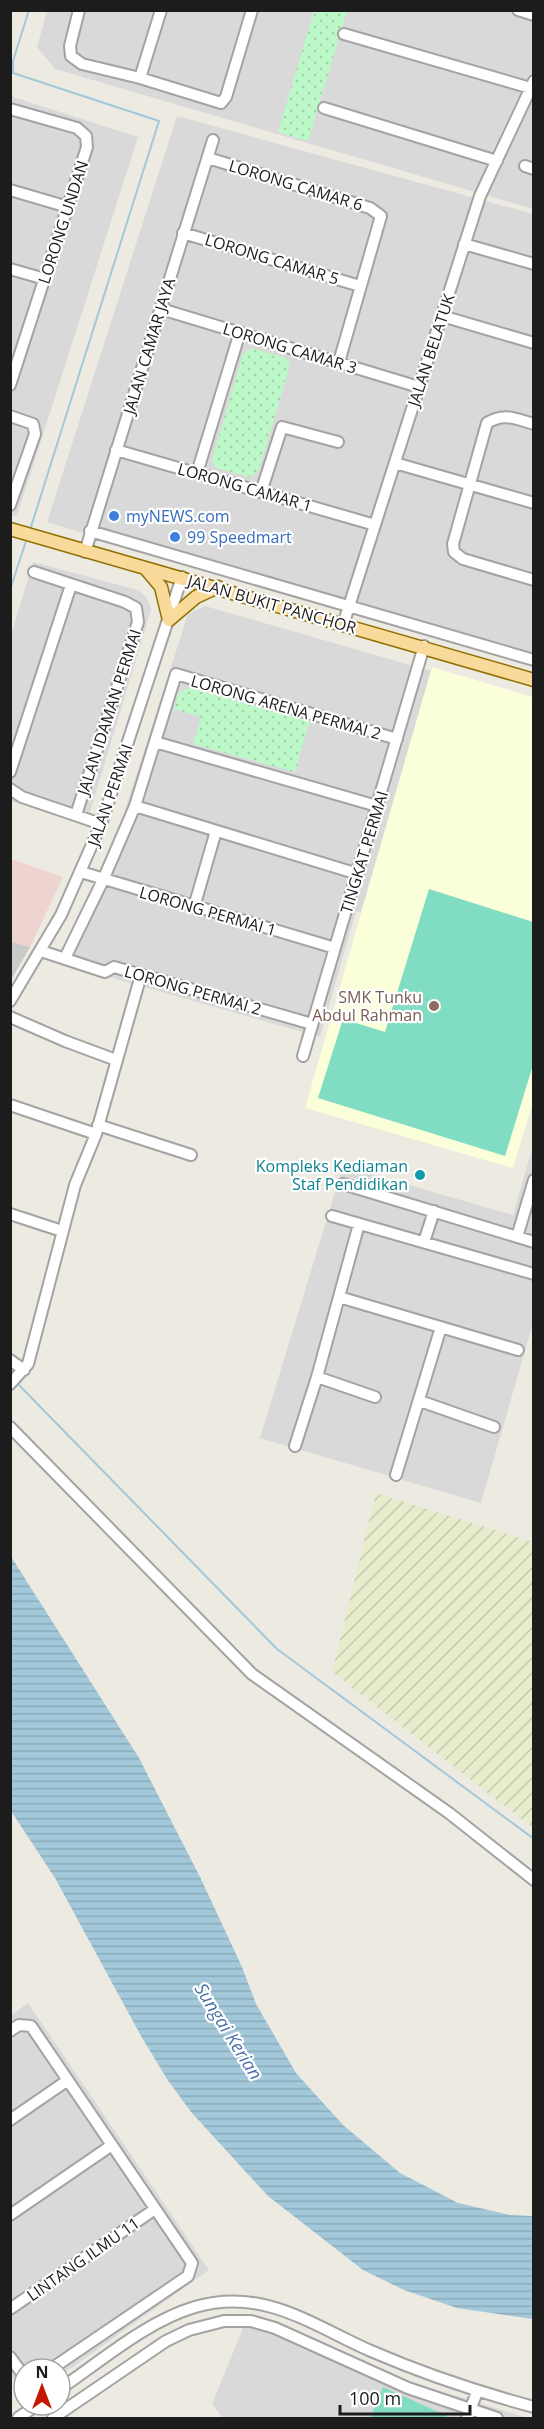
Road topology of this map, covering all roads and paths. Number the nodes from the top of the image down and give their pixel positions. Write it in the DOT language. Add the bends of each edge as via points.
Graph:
graph roads {
  1 [pos="79,10"];
  2 [pos="161,10"];
  3 [pos="252,10"];
  4 [pos="518,10"];
  5 [pos="534,15"];
  6 [pos="344,34"];
  7 [pos="140,78"];
  8 [pos="532,86"];
  9 [pos="324,108"];
  10 [pos="10,109"];
  11 [pos="213,140"];
  12 [pos="208,158"];
  13 [pos="497,161"];
  14 [pos="10,190"];
  15 [pos="68,207"];
  16 [pos="183,233"];
  17 [pos="464,244"];
  18 [pos="534,264"];
  19 [pos="10,269"];
  20 [pos="45,279"];
  21 [pos="360,286"];
  22 [pos="161,309"];
  23 [pos="442,316"];
  24 [pos="240,332"];
  25 [pos="534,343"];
  26 [pos="10,346"];
  27 [pos="22,350"];
  28 [pos="339,362"];
  29 [pos="10,386"];
  30 [pos="419,387"];
  31 [pos="10,416"];
  32 [pos="534,424"];
  33 [pos="338,442"];
  34 [pos="116,450"];
  35 [pos="395,463"];
  36 [pos="197,473"];
  37 [pos="470,484"];
  38 [pos="261,492"];
  39 [pos="534,503"];
  40 [pos="10,505"];
  41 [pos="375,525"];
  42 [pos="16,530"];
  43 [pos="90,531"];
  44 [pos="85,552"];
  45 [pos="144,567"];
  46 [pos="34,572"];
  47 [pos="182,577"];
  48 [pos="534,580"];
  49 [pos="71,585"];
  50 [pos="218,587"];
  51 [pos="349,607"];
  52 [pos="169,620"];
  53 [pos="343,625"];
  54 [pos="424,646"];
  55 [pos="534,660"];
  56 [pos="534,680"];
  57 [pos="397,740"];
  58 [pos="155,742"];
  59 [pos="10,772"];
  60 [pos="10,789"];
  61 [pos="135,806"];
  62 [pos="377,806"];
  63 [pos="76,815"];
  64 [pos="101,824"];
  65 [pos="216,831"];
  66 [pos="81,872"];
  67 [pos="358,874"];
  68 [pos="103,880"];
  69 [pos="194,907"];
  70 [pos="335,948"];
  71 [pos="41,951"];
  72 [pos="64,958"];
  73 [pos="141,975"];
  74 [pos="10,1001"];
  75 [pos="10,1017"];
  76 [pos="312,1024"];
  77 [pos="303,1056"];
  78 [pos="116,1060"];
  79 [pos="10,1105"];
  80 [pos="97,1130"];
  81 [pos="191,1155"];
  82 [pos="534,1180"];
  83 [pos="343,1184"];
  84 [pos="434,1211"];
  85 [pos="10,1215"];
  86 [pos="332,1216"];
  87 [pos="359,1224"];
  88 [pos="62,1231"];
  89 [pos="517,1237"];
  90 [pos="424,1242"];
  91 [pos="534,1242"];
  92 [pos="534,1274"];
  93 [pos="339,1298"];
  94 [pos="441,1327"];
  95 [pos="518,1350"];
  96 [pos="10,1360"];
  97 [pos="22,1373"];
  98 [pos="317,1377"];
  99 [pos="10,1384"];
  100 [pos="375,1397"];
  101 [pos="420,1401"];
  102 [pos="10,1426"];
  103 [pos="494,1427"];
  104 [pos="295,1446"];
  105 [pos="396,1475"];
  106 [pos="534,1880"];
  107 [pos="15,2028"];
  108 [pos="68,2080"];
  109 [pos="10,2120"];
  110 [pos="112,2145"];
  111 [pos="155,2209"];
  112 [pos="10,2215"];
  113 [pos="10,2309"];
  114 [pos="69,2357"];
  115 [pos="72,2381"];
  116 [pos="477,2392"];
  117 [pos="534,2407"];
  118 [pos="469,2414"];
  119 [pos="54,2418"];
  120 [pos="497,2418"];
  1 -- 7 [label="street" via="71,56 82,64"];
  2 -- 7 [label="street"];
  3 -- 7 [label="street" via="221,103"];
  4 -- 5 [label="street"];
  6 -- 8 [label="street"];
  8 -- 13 [label="street, JALAN BELATUK"];
  9 -- 13 [label="street"];
  10 -- 15 [label="street, LORONG UNDAN" via="77,128 86,136 87,147"];
  11 -- 12 [label="street, JALAN CAMAR JAYA"];
  12 -- 16 [label="street, JALAN CAMAR JAYA"];
  12 -- 21 [label="street, LORONG CAMAR 6" via="370,208 381,216"];
  13 -- 17 [label="street, JALAN BELATUK"];
  14 -- 15 [label="street"];
  15 -- 20 [label="street, LORONG UNDAN"];
  16 -- 21 [label="street, LORONG CAMAR 5"];
  16 -- 22 [label="street, JALAN CAMAR JAYA"];
  17 -- 18 [label="street"];
  17 -- 23 [label="street, JALAN BELATUK"];
  19 -- 20 [label="street"];
  20 -- 27 [label="street, LORONG UNDAN"];
  21 -- 28 [label="street"];
  22 -- 24 [label="street, LORONG CAMAR 3"];
  22 -- 34 [label="street, JALAN CAMAR JAYA"];
  23 -- 25 [label="street"];
  23 -- 30 [label="street, JALAN BELATUK"];
  24 -- 28 [label="street, LORONG CAMAR 3"];
  24 -- 36 [label="street"];
  26 -- 27 [label="street"];
  27 -- 29 [label="street, LORONG UNDAN"];
  28 -- 30 [label="street, LORONG CAMAR 3"];
  30 -- 35 [label="street, JALAN BELATUK"];
  31 -- 40 [label="street" via="33,424 34,434"];
  32 -- 37 [label="street" via="508,417 496,417 487,423"];
  33 -- 38 [label="street" via="282,427"];
  34 -- 36 [label="street, LORONG CAMAR 1"];
  34 -- 43 [label="street, JALAN CAMAR JAYA"];
  35 -- 37 [label="street"];
  35 -- 41 [label="street, JALAN BELATUK"];
  36 -- 38 [label="street, LORONG CAMAR 1"];
  37 -- 39 [label="street"];
  37 -- 48 [label="street" via="454,552 463,559"];
  38 -- 41 [label="street, LORONG CAMAR 1"];
  41 -- 51 [label="street, JALAN BELATUK"];
  42 -- 44 [label="main road, JALAN BUKIT PANCHOR"];
  43 -- 44 [label="street, JALAN CAMAR JAYA"];
  43 -- 51 [label="street, JALAN BUKIT PANCHOR"];
  44 -- 45 [label="main road, JALAN BUKIT PANCHOR"];
  45 -- 47 [label="main road, JALAN BUKIT PANCHOR"];
  45 -- 52 [label="main road" via="161,587"];
  46 -- 49 [label="street, JALAN IDAMAN PERMAI"];
  47 -- 50 [label="main road, JALAN BUKIT PANCHOR"];
  47 -- 52 [label="street, JALAN PERMAI"];
  49 -- 59 [label="street"];
  49 -- 63 [label="street, JALAN IDAMAN PERMAI" via="136,608 138,622"];
  50 -- 52 [label="main road" via="196,597"];
  50 -- 53 [label="main road, JALAN BUKIT PANCHOR"];
  51 -- 53 [label="street, JALAN BELATUK"];
  51 -- 55 [label="street, JALAN BUKIT PANCHOR"];
  52 -- 64 [label="street, JALAN PERMAI"];
  53 -- 54 [label="main road, JALAN BUKIT PANCHOR"];
  54 -- 56 [label="main road, JALAN BUKIT PANCHOR"];
  54 -- 57 [label="street, TINGKAT PERMAI"];
  57 -- 58 [label="street, LORONG ARENA PERMAI 2" via="176,674"];
  57 -- 62 [label="street, TINGKAT PERMAI"];
  58 -- 61 [label="street"];
  58 -- 62 [label="street"];
  60 -- 63 [label="street" via="22,797"];
  61 -- 65 [label="street"];
  61 -- 68 [label="street"];
  62 -- 67 [label="street, TINGKAT PERMAI"];
  63 -- 64 [label="street"];
  64 -- 66 [label="street, JALAN PERMAI"];
  65 -- 67 [label="street"];
  65 -- 69 [label="street"];
  66 -- 68 [label="street, LORONG PERMAI 1"];
  66 -- 71 [label="street, JALAN PERMAI"];
  67 -- 70 [label="street, TINGKAT PERMAI"];
  68 -- 69 [label="street, LORONG PERMAI 1"];
  68 -- 72 [label="street"];
  69 -- 70 [label="street, LORONG PERMAI 1"];
  70 -- 76 [label="street, TINGKAT PERMAI"];
  71 -- 72 [label="street, LORONG PERMAI 2"];
  71 -- 74 [label="street, JALAN PERMAI"];
  72 -- 73 [label="street, LORONG PERMAI 2" via="105,972 114,967"];
  73 -- 76 [label="street, LORONG PERMAI 2"];
  73 -- 78 [label="street"];
  75 -- 78 [label="street"];
  76 -- 77 [label="street, TINGKAT PERMAI"];
  78 -- 80 [label="street"];
  79 -- 80 [label="street"];
  80 -- 81 [label="street"];
  80 -- 88 [label="street"];
  82 -- 89 [label="street"];
  83 -- 84 [label="street"];
  84 -- 89 [label="street"];
  84 -- 90 [label="street"];
  85 -- 88 [label="street"];
  86 -- 87 [label="street"];
  87 -- 90 [label="street"];
  87 -- 93 [label="street"];
  88 -- 97 [label="street" via="28,1364"];
  89 -- 91 [label="street"];
  90 -- 92 [label="street"];
  93 -- 94 [label="street"];
  93 -- 98 [label="street"];
  94 -- 95 [label="street"];
  94 -- 101 [label="street"];
  96 -- 97 [label="street"];
  97 -- 99 [label="street"];
  98 -- 100 [label="street"];
  98 -- 104 [label="street"];
  101 -- 103 [label="street"];
  101 -- 105 [label="street"];
  102 -- 106 [label="street" via="252,1674 449,1813"];
  107 -- 108 [label="street" via="32,2026"];
  108 -- 109 [label="street"];
  108 -- 110 [label="street"];
  110 -- 111 [label="street"];
  110 -- 112 [label="street"];
  111 -- 113 [label="street, LINTANG ILMU 11"];
  111 -- 114 [label="street" via="192,2263 188,2276"];
  115 -- 116 [label="street" via="159,2322 195,2307 226,2301 254,2302 288,2311 370,2350"];
  116 -- 117 [label="street"];
  116 -- 118 [label="street"];
  118 -- 119 [label="street" via="275,2328 251,2321 224,2321 166,2341"];
  118 -- 120 [label="street"];
}
